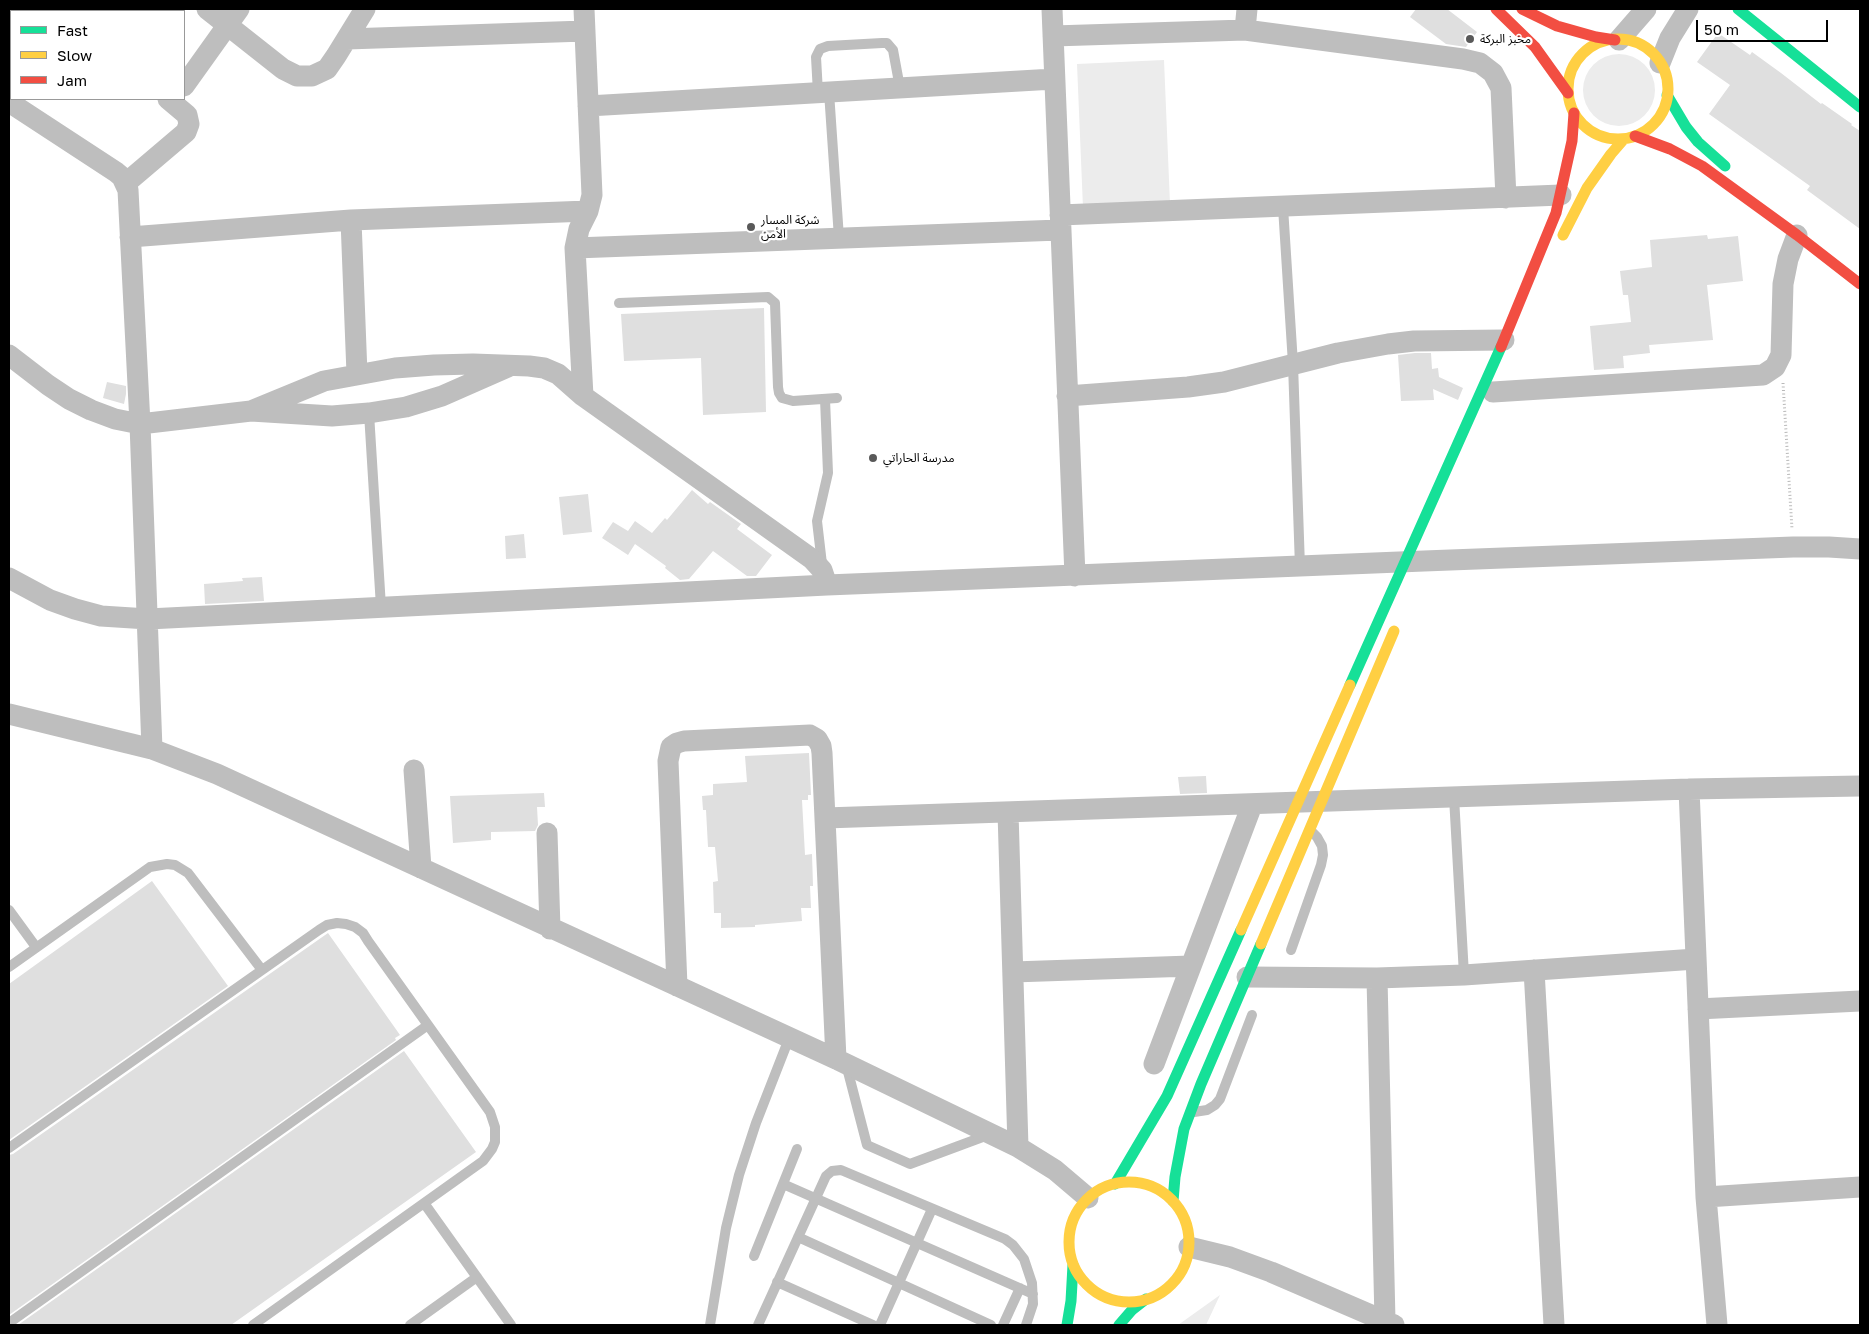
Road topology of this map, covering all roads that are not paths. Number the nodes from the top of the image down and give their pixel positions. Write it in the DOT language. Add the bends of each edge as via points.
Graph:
graph roads {
  1 [pos="207,9"];
  2 [pos="365,9"];
  3 [pos="584,9"];
  4 [pos="1052,9"];
  5 [pos="1247,9"];
  6 [pos="1496,9"];
  7 [pos="1522,9"];
  8 [pos="1646,9"];
  9 [pos="1688,9"];
  10 [pos="1738,9"];
  11 [pos="233,17"];
  12 [pos="1245,30"];
  13 [pos="584,31"];
  14 [pos="1053,36"];
  15 [pos="347,39"];
  16 [pos="1617,40"];
  17 [pos="1660,63"];
  18 [pos="1054,79"];
  19 [pos="185,82"];
  20 [pos="900,88"];
  21 [pos="824,92"];
  22 [pos="1568,93"];
  23 [pos="1667,95"];
  24 [pos="178,100"];
  25 [pos="9,102"];
  26 [pos="588,106"];
  27 [pos="1860,107"];
  28 [pos="1574,113"];
  29 [pos="1630,137"];
  30 [pos="1731,170"];
  31 [pos="126,184"];
  32 [pos="1561,195"];
  33 [pos="1506,198"];
  34 [pos="1283,207"];
  35 [pos="588,211"];
  36 [pos="351,220"];
  37 [pos="1060,223"];
  38 [pos="1797,235"];
  39 [pos="130,237"];
  40 [pos="839,238"];
  41 [pos="1560,242"];
  42 [pos="575,248"];
  43 [pos="1860,284"];
  44 [pos="619,303"];
  45 [pos="1510,340"];
  46 [pos="9,355"];
  47 [pos="1293,364"];
  48 [pos="511,365"];
  49 [pos="357,374"];
  50 [pos="583,396"];
  51 [pos="1067,396"];
  52 [pos="1491,396"];
  53 [pos="837,398"];
  54 [pos="824,399"];
  55 [pos="251,411"];
  56 [pos="369,413"];
  57 [pos="140,424"];
  58 [pos="1860,550"];
  59 [pos="1419,561"];
  60 [pos="1300,567"];
  61 [pos="1075,576"];
  62 [pos="9,578"];
  63 [pos="825,578"];
  64 [pos="381,607"];
  65 [pos="148,619"];
  66 [pos="1398,623"];
  67 [pos="9,714"];
  68 [pos="152,749"];
  69 [pos="414,770"];
  70 [pos="1860,786"];
  71 [pos="1689,789"];
  72 [pos="1454,797"];
  73 [pos="1322,802"];
  74 [pos="1298,803"];
  75 [pos="1252,805"];
  76 [pos="1008,812"];
  77 [pos="826,818"];
  78 [pos="1310,830"];
  79 [pos="547,833"];
  80 [pos="421,868"];
  81 [pos="9,910"];
  82 [pos="550,928"];
  83 [pos="36,947"];
  84 [pos="1291,950"];
  85 [pos="1696,959"];
  86 [pos="1191,966"];
  87 [pos="9,967"];
  88 [pos="262,970"];
  89 [pos="1534,970"];
  90 [pos="1013,972"];
  91 [pos="1464,975"];
  92 [pos="1247,977"];
  93 [pos="1378,978"];
  94 [pos="677,986"];
  95 [pos="1860,1001"];
  96 [pos="1698,1009"];
  97 [pos="1252,1015"];
  98 [pos="428,1025"];
  99 [pos="790,1036"];
  100 [pos="841,1061"];
  101 [pos="1154,1064"];
  102 [pos="1190,1111"];
  103 [pos="991,1134"];
  104 [pos="1018,1147"];
  105 [pos="9,1148"];
  106 [pos="797,1150"];
  107 [pos="784,1184"];
  108 [pos="1115,1184"];
  109 [pos="1860,1188"];
  110 [pos="1706,1197"];
  111 [pos="1088,1198"];
  112 [pos="815,1199"];
  113 [pos="1173,1201"];
  114 [pos="424,1203"];
  115 [pos="932,1209"];
  116 [pos="798,1237"];
  117 [pos="917,1242"];
  118 [pos="1189,1247"];
  119 [pos="754,1256"];
  120 [pos="1073,1265"];
  121 [pos="477,1277"];
  122 [pos="778,1282"];
  123 [pos="899,1283"];
  124 [pos="1020,1288"];
  125 [pos="1033,1294"];
  126 [pos="1146,1299"];
  127 [pos="9,1323"];
  128 [pos="1389,1323"];
  129 [pos="253,1325"];
  130 [pos="410,1325"];
  131 [pos="511,1325"];
  132 [pos="710,1325"];
  133 [pos="761,1325"];
  134 [pos="873,1325"];
  135 [pos="880,1325"];
  136 [pos="992,1325"];
  137 [pos="1003,1325"];
  138 [pos="1026,1325"];
  139 [pos="1067,1325"];
  140 [pos="1119,1325"];
  141 [pos="1554,1325"];
  142 [pos="1717,1325"];
  1 -- 11 [label="street"];
  2 -- 15 [label="street"];
  3 -- 13 [label="street"];
  4 -- 14 [label="street"];
  5 -- 12 [label="street"];
  6 -- 22 [label="street" via="1535,47"];
  7 -- 16 [label="street" via="1558,26"];
  8 -- 16 [label="street"];
  9 -- 17 [label="street" via="1670,38"];
  10 -- 27 [label="street"];
  11 -- 15 [label="street" via="283,69 297,76 312,76 327,69"];
  11 -- 19 [label="street"];
  12 -- 14 [label="street"];
  12 -- 33 [label="street" via="1480,63 1493,73 1501,88"];
  13 -- 15 [label="street"];
  13 -- 26 [label="street"];
  14 -- 18 [label="street"];
  16 -- 17 [label="street" via="1647,49"];
  16 -- 22 [label="street" via="1596,45 1580,57 1571,74"];
  17 -- 23 [label="street"];
  18 -- 20 [label="street"];
  18 -- 37 [label="street"];
  20 -- 21 [label="street"];
  20 -- 21 [label="lane" via="893,50 882,42 820,49 816,57"];
  21 -- 26 [label="street"];
  21 -- 40 [label="lane"];
  22 -- 28 [label="street"];
  23 -- 29 [label="street" via="1665,106 1654,124"];
  23 -- 30 [label="street" via="1698,142"];
  24 -- 31 [label="street" via="187,115 189,124 186,132"];
  25 -- 31 [label="street" via="116,172"];
  26 -- 35 [label="street" via="592,195"];
  28 -- 29 [label="street" via="1581,123 1601,136 1612,139"];
  28 -- 32 [label="street"];
  29 -- 38 [label="street" via="1670,149 1702,166"];
  29 -- 41 [label="street" via="1611,154 1587,188"];
  31 -- 39 [label="street"];
  32 -- 33 [label="street"];
  32 -- 45 [label="street"];
  33 -- 34 [label="street"];
  34 -- 37 [label="street"];
  34 -- 47 [label="lane"];
  35 -- 36 [label="street"];
  35 -- 42 [label="street" via="579,229"];
  36 -- 39 [label="street"];
  36 -- 49 [label="street"];
  37 -- 40 [label="street"];
  37 -- 51 [label="street"];
  38 -- 43 [label="street"];
  38 -- 52 [label="street" via="1783,284 1781,355 1775,367 1763,374"];
  39 -- 57 [label="street"];
  40 -- 42 [label="street"];
  42 -- 50 [label="street"];
  44 -- 54 [label="lane" via="768,297 775,303 779,393 788,401"];
  45 -- 47 [label="street" via="1414,341 1363,347"];
  45 -- 52 [label="street"];
  45 -- 59 [label="street"];
  46 -- 57 [label="street" via="68,399 107,416"];
  47 -- 51 [label="street" via="1188,387"];
  47 -- 60 [label="lane"];
  48 -- 49 [label="street" via="434,365"];
  48 -- 50 [label="street" via="536,366 558,374"];
  48 -- 56 [label="street" via="442,396 406,407"];
  49 -- 55 [label="street" via="324,381"];
  50 -- 63 [label="street" via="812,559"];
  51 -- 61 [label="street"];
  53 -- 54 [label="lane"];
  54 -- 63 [label="lane" via="828,473 817,521"];
  55 -- 56 [label="street" via="332,416"];
  55 -- 57 [label="street"];
  56 -- 64 [label="lane"];
  57 -- 65 [label="street"];
  58 -- 59 [label="street" via="1793,547"];
  59 -- 60 [label="street"];
  59 -- 74 [label="street"];
  60 -- 61 [label="street"];
  61 -- 63 [label="street"];
  62 -- 65 [label="street" via="75,609 101,616"];
  63 -- 64 [label="street"];
  64 -- 65 [label="street"];
  65 -- 68 [label="street"];
  66 -- 73 [label="street"];
  67 -- 68 [label="street"];
  68 -- 80 [label="street" via="217,774"];
  69 -- 80 [label="street"];
  70 -- 71 [label="street"];
  71 -- 72 [label="street"];
  71 -- 85 [label="street"];
  72 -- 73 [label="street"];
  72 -- 91 [label="lane"];
  73 -- 74 [label="street"];
  73 -- 78 [label="street"];
  74 -- 75 [label="street"];
  74 -- 108 [label="street" via="1167,1096"];
  75 -- 76 [label="street"];
  75 -- 86 [label="street"];
  76 -- 77 [label="street"];
  76 -- 90 [label="street"];
  77 -- 94 [label="street" via="821,746 810,735 684,741 671,747 668,761"];
  77 -- 100 [label="street"];
  78 -- 84 [label="lane" via="1319,841 1323,855"];
  78 -- 92 [label="street"];
  79 -- 82 [label="street"];
  80 -- 82 [label="street"];
  81 -- 83 [label="lane"];
  82 -- 94 [label="street"];
  83 -- 87 [label="lane"];
  83 -- 88 [label="lane" via="143,872 167,864 188,873"];
  85 -- 89 [label="street"];
  85 -- 96 [label="street"];
  86 -- 90 [label="street"];
  86 -- 101 [label="street"];
  88 -- 98 [label="lane" via="327,925 346,924 363,933"];
  88 -- 105 [label="lane"];
  89 -- 91 [label="street"];
  89 -- 141 [label="street"];
  90 -- 104 [label="street"];
  91 -- 93 [label="street"];
  92 -- 93 [label="street"];
  92 -- 102 [label="street"];
  93 -- 128 [label="street"];
  94 -- 99 [label="street"];
  95 -- 96 [label="street"];
  96 -- 110 [label="street"];
  97 -- 102 [label="lane" via="1220,1099 1207,1110"];
  98 -- 114 [label="lane" via="490,1112 496,1134 492,1149 482,1161"];
  98 -- 127 [label="lane"];
  99 -- 100 [label="street"];
  99 -- 132 [label="lane" via="739,1175 726,1228"];
  100 -- 103 [label="street"];
  100 -- 103 [label="lane" via="867,1144 910,1164"];
  102 -- 113 [label="street" via="1179,1153"];
  103 -- 104 [label="street"];
  104 -- 111 [label="street" via="1055,1170"];
  106 -- 107 [label="lane"];
  107 -- 112 [label="lane"];
  107 -- 119 [label="lane"];
  108 -- 111 [label="street" via="1105,1186"];
  108 -- 113 [label="street" via="1140,1183"];
  109 -- 110 [label="street"];
  110 -- 142 [label="street"];
  111 -- 120 [label="street" via="1072,1222 1069,1251"];
  112 -- 115 [label="lane" via="826,1176 841,1170"];
  112 -- 116 [label="lane"];
  112 -- 117 [label="lane"];
  113 -- 118 [label="street" via="1186,1222"];
  114 -- 121 [label="lane"];
  114 -- 129 [label="lane"];
  115 -- 117 [label="lane"];
  115 -- 125 [label="lane" via="1013,1245 1024,1258"];
  116 -- 122 [label="lane"];
  116 -- 123 [label="lane"];
  117 -- 123 [label="lane"];
  117 -- 124 [label="lane"];
  118 -- 126 [label="street" via="1182,1270 1175,1280 1157,1295"];
  118 -- 128 [label="street" via="1264,1269"];
  120 -- 126 [label="street" via="1095,1292 1129,1302"];
  120 -- 139 [label="street"];
  121 -- 130 [label="lane"];
  121 -- 131 [label="lane"];
  122 -- 133 [label="lane"];
  122 -- 134 [label="lane"];
  123 -- 135 [label="lane"];
  123 -- 136 [label="lane"];
  124 -- 125 [label="lane"];
  124 -- 137 [label="lane"];
  125 -- 138 [label="lane"];
  126 -- 140 [label="street"];
}
